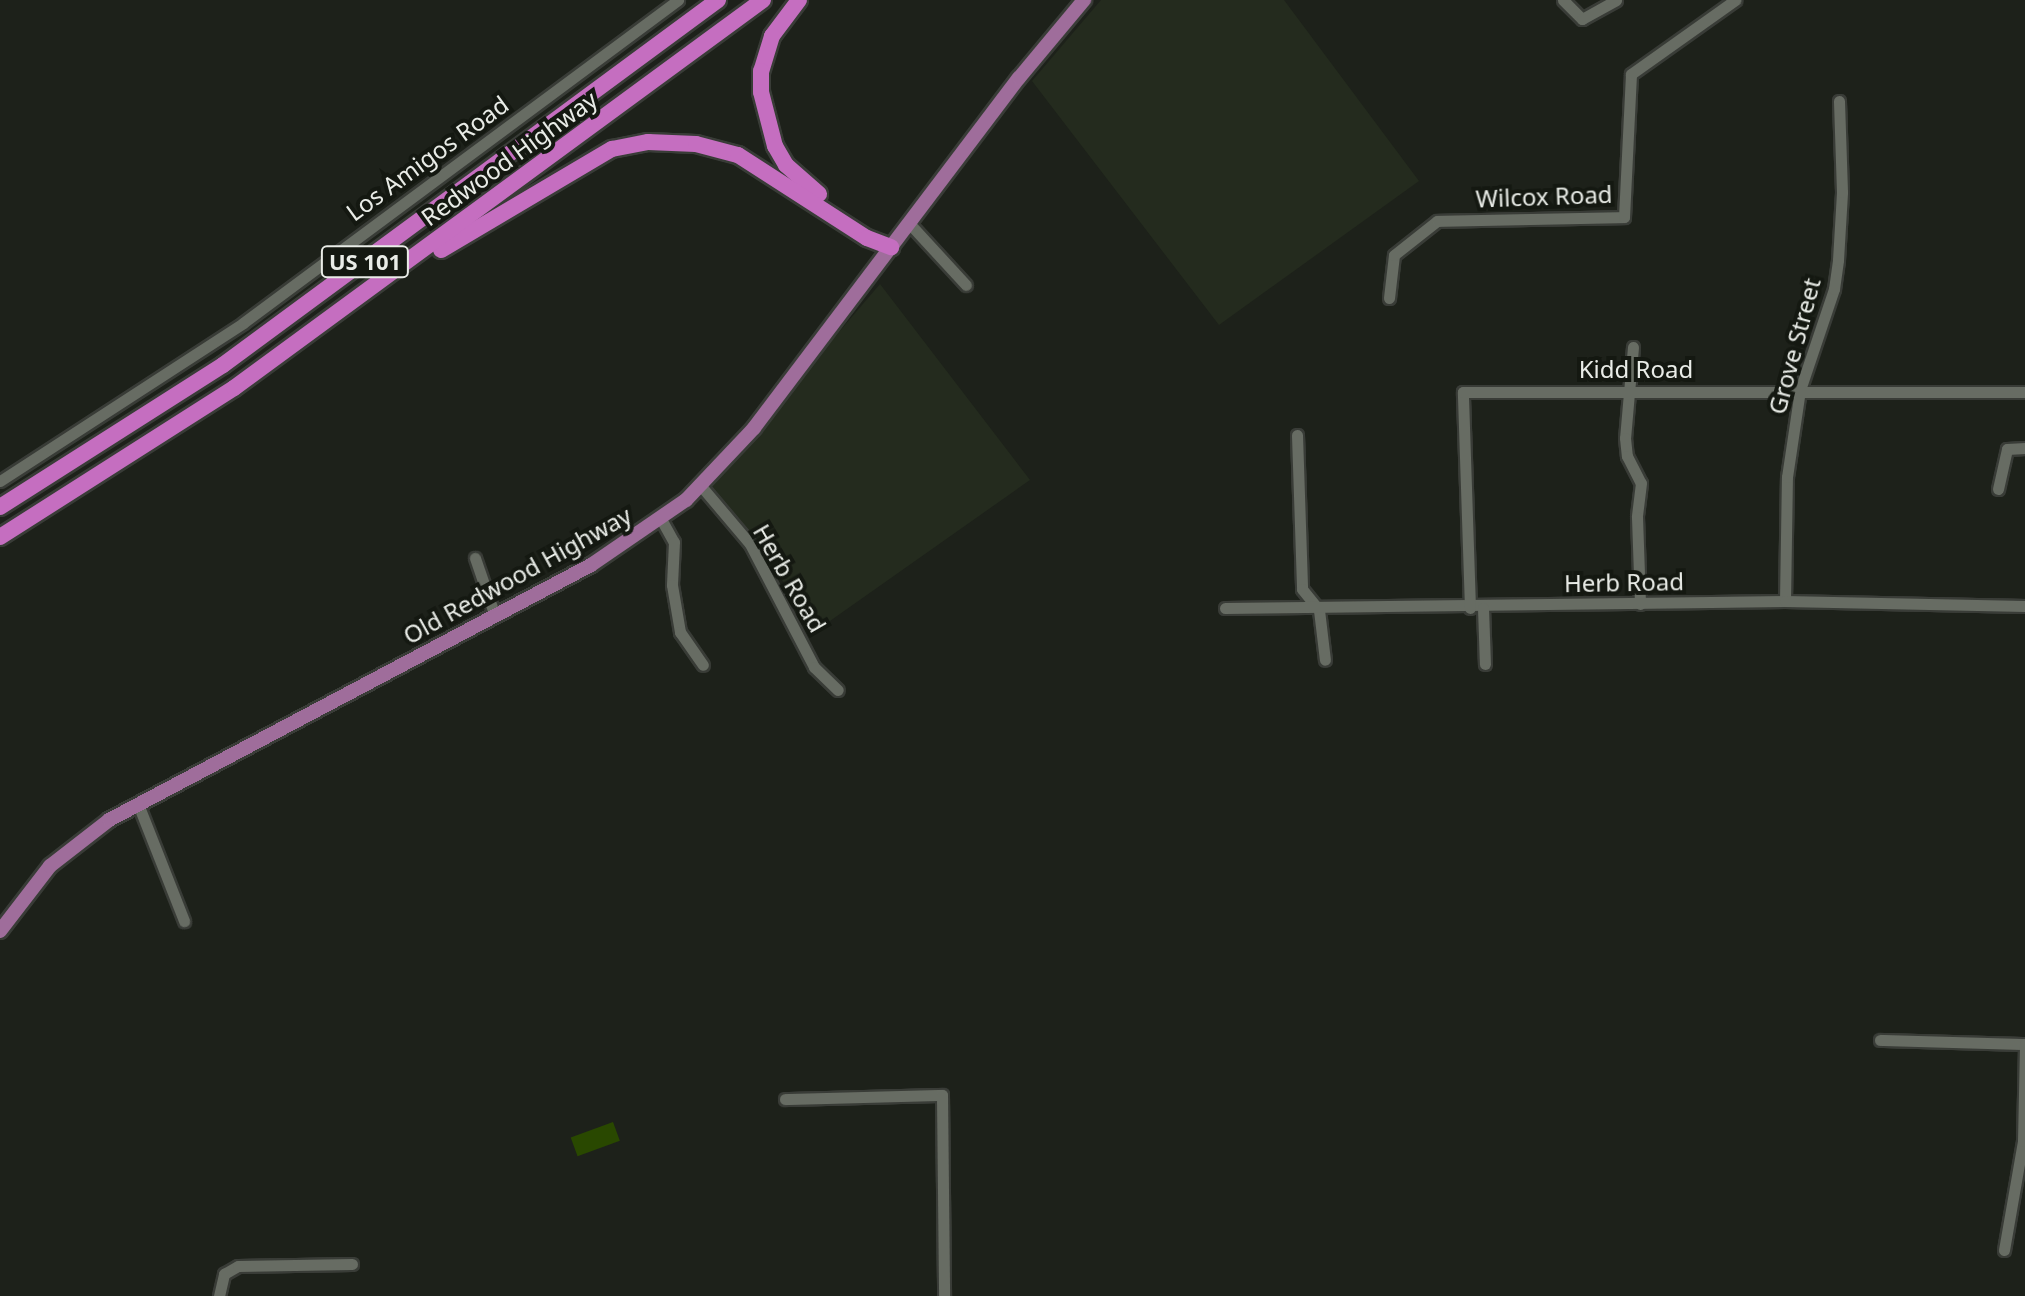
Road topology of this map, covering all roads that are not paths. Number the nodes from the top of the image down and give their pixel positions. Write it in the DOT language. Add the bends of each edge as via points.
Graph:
graph roads {
  1 [pos="678,0"];
  2 [pos="718,0"];
  3 [pos="763,0"];
  4 [pos="799,0"];
  5 [pos="1084,0"];
  6 [pos="1563,0"];
  7 [pos="1616,0"];
  8 [pos="1735,0"];
  9 [pos="1839,101"];
  10 [pos="909,223"];
  11 [pos="891,247"];
  12 [pos="966,285"];
  13 [pos="366,293"];
  14 [pos="1389,298"];
  15 [pos="1633,347"];
  16 [pos="1628,390"];
  17 [pos="1800,390"];
  18 [pos="2025,392"];
  19 [pos="1297,435"];
  20 [pos="2025,448"];
  21 [pos="0,481"];
  22 [pos="701,486"];
  23 [pos="1998,489"];
  24 [pos="0,507"];
  25 [pos="661,519"];
  26 [pos="0,537"];
  27 [pos="475,558"];
  28 [pos="1785,601"];
  29 [pos="1640,604"];
  30 [pos="2025,606"];
  31 [pos="1225,608"];
  32 [pos="1470,608"];
  33 [pos="1483,608"];
  34 [pos="1319,610"];
  35 [pos="495,616"];
  36 [pos="1325,660"];
  37 [pos="1485,664"];
  38 [pos="703,665"];
  39 [pos="838,690"];
  40 [pos="138,804"];
  41 [pos="184,921"];
  42 [pos="0,931"];
  43 [pos="1880,1040"];
  44 [pos="2025,1044"];
  45 [pos="785,1099"];
  46 [pos="2004,1250"];
  47 [pos="352,1264"];
  48 [pos="219,1296"];
  49 [pos="944,1296"];
  1 -- 21 [label="street, Los Amigos Road" via="243,323"];
  2 -- 24 [label="highway, Redwood Highway / US 101" via="223,365"];
  3 -- 13 [label="highway, Redwood Highway / US 101"];
  4 -- 11 [label="highway" via="766,53 761,92 768,128 786,165 806,186"];
  5 -- 10 [label="main road, Old Redwood Highway"];
  6 -- 7 [label="street" via="1582,19"];
  8 -- 14 [label="street, Wilcox Road" via="1631,74 1624,217 1437,221 1394,255"];
  9 -- 17 [label="street, Grove Street" via="1838,260 1834,289"];
  10 -- 11 [label="main road, Old Redwood Highway"];
  10 -- 12 [label="street"];
  11 -- 13 [label="highway" via="867,238 738,155 696,144 648,142 612,149"];
  11 -- 22 [label="main road, Old Redwood Highway" via="754,428"];
  13 -- 26 [label="highway, Redwood Highway / US 101" via="171,432"];
  15 -- 16 [label="street"];
  16 -- 17 [label="street, Kidd Road"];
  16 -- 29 [label="street" via="1627,456 1641,483"];
  16 -- 32 [label="street, Kidd Road" via="1463,392"];
  17 -- 18 [label="street, Kidd Road"];
  17 -- 28 [label="street, Grove Street" via="1787,477"];
  19 -- 34 [label="street" via="1302,589"];
  20 -- 23 [label="street" via="2007,449"];
  22 -- 25 [label="main road, Old Redwood Highway"];
  22 -- 39 [label="street, Herb Road" via="750,544 808,655"];
  25 -- 35 [label="main road, Old Redwood Highway" via="591,565"];
  25 -- 38 [label="street" via="674,542 672,585 680,632"];
  27 -- 35 [label="street"];
  28 -- 29 [label="street, Herb Road"];
  28 -- 30 [label="street, Herb Road"];
  29 -- 33 [label="street, Herb Road"];
  31 -- 34 [label="street, Herb Road"];
  32 -- 33 [label="street, Herb Road"];
  32 -- 34 [label="street, Herb Road"];
  33 -- 37 [label="street"];
  34 -- 36 [label="street"];
  35 -- 40 [label="main road, Old Redwood Highway"];
  40 -- 41 [label="street"];
  40 -- 42 [label="main road, Old Redwood Highway" via="69,848 22,898"];
  43 -- 44 [label="street"];
  44 -- 46 [label="street" via="2023,1141"];
  45 -- 49 [label="street" via="942,1095"];
  47 -- 48 [label="street" via="238,1266 224,1274"];
}
